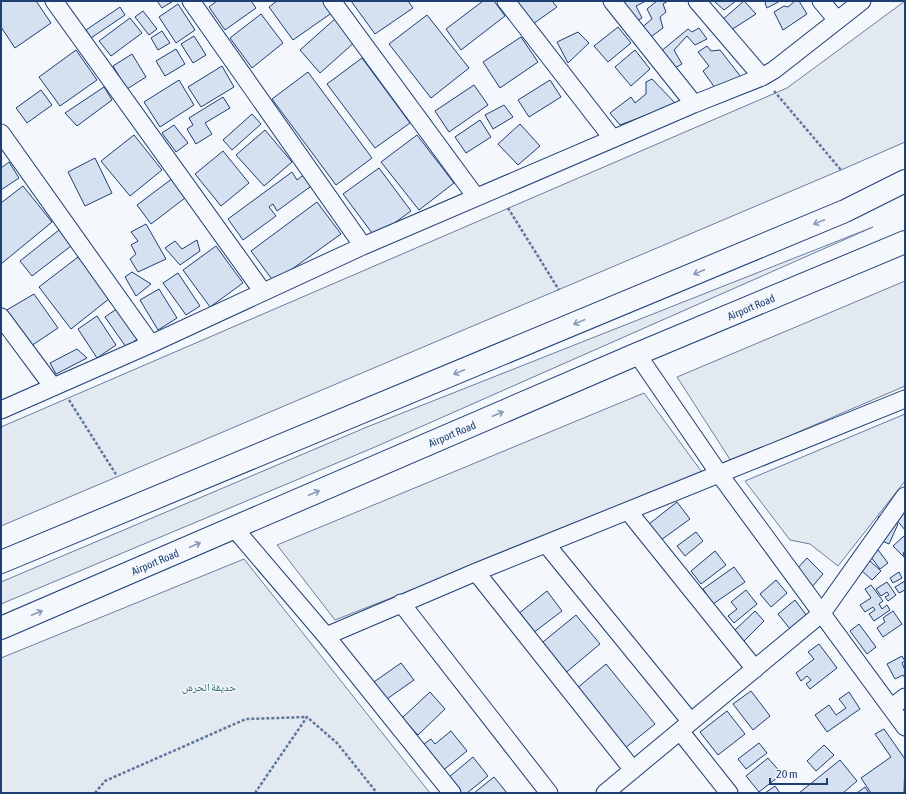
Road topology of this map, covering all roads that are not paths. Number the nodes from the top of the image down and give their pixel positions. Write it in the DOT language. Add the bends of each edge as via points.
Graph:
graph roads {
  1 [pos="54,1"];
  2 [pos="191,1"];
  3 [pos="332,1"];
  4 [pos="506,1"];
  5 [pos="612,1"];
  6 [pos="697,1"];
  7 [pos="821,1"];
  8 [pos="862,1"];
  9 [pos="837,20"];
  10 [pos="762,77"];
  11 [pos="694,104"];
  12 [pos="1,133"];
  13 [pos="613,139"];
  14 [pos="905,181"];
  15 [pos="905,188"];
  16 [pos="476,197"];
  17 [pos="844,211"];
  18 [pos="905,239"];
  19 [pos="905,242"];
  20 [pos="362,246"];
  21 [pos="860,261"];
  22 [pos="263,292"];
  23 [pos="1,317"];
  24 [pos="151,344"];
  25 [pos="637,354"];
  26 [pos="53,387"];
  27 [pos="905,399"];
  28 [pos="1,410"];
  29 [pos="720,475"];
  30 [pos="905,496"];
  31 [pos="628,511"];
  32 [pos="234,528"];
  33 [pos="546,544"];
  34 [pos="1,562"];
  35 [pos="476,572"];
  36 [pos="401,603"];
  37 [pos="822,613"];
  38 [pos="1,628"];
  39 [pos="326,636"];
  40 [pos="755,669"];
  41 [pos="905,697"];
  42 [pos="891,708"];
  43 [pos="685,726"];
  44 [pos="905,727"];
  45 [pos="633,770"];
  46 [pos="452,793"];
  47 [pos="549,793"];
  48 [pos="605,793"];
  49 [pos="729,793"];
  1 -- 22 [label="street"];
  2 -- 20 [label="street"];
  3 -- 16 [label="street"];
  4 -- 13 [label="street"];
  5 -- 11 [label="street"];
  6 -- 10 [label="street"];
  7 -- 9 [label="street"];
  8 -- 9 [label="street"];
  9 -- 10 [label="street"];
  10 -- 11 [label="street"];
  11 -- 13 [label="street"];
  12 -- 24 [label="street"];
  13 -- 16 [label="street"];
  14 -- 17 [label="main road"];
  15 -- 17 [label="main road"];
  16 -- 20 [label="street"];
  17 -- 34 [label="main road, one-way"];
  18 -- 21 [label="main road"];
  19 -- 21 [label="main road, Airport Road"];
  20 -- 22 [label="street"];
  21 -- 25 [label="main road, Airport Road"];
  22 -- 24 [label="street"];
  23 -- 26 [label="street"];
  24 -- 26 [label="street"];
  25 -- 29 [label="street"];
  32 -- 25 [label="main road, Airport Road, one-way"];
  26 -- 28 [label="street"];
  27 -- 29 [label="street"];
  29 -- 31 [label="street"];
  29 -- 37 [label="street"];
  30 -- 37 [label="street"];
  31 -- 33 [label="street"];
  31 -- 40 [label="street"];
  38 -- 32 [label="main road, Airport Road, one-way"];
  32 -- 39 [label="street"];
  33 -- 35 [label="street"];
  33 -- 43 [label="street"];
  35 -- 36 [label="street"];
  35 -- 45 [label="street"];
  36 -- 39 [label="street"];
  36 -- 47 [label="street"];
  37 -- 40 [label="street"];
  37 -- 42 [label="street"];
  39 -- 46 [label="street"];
  40 -- 43 [label="street"];
  41 -- 42 [label="street"];
  42 -- 44 [label="street"];
  43 -- 45 [label="street"];
  43 -- 49 [label="street"];
  45 -- 48 [label="street"];
}
